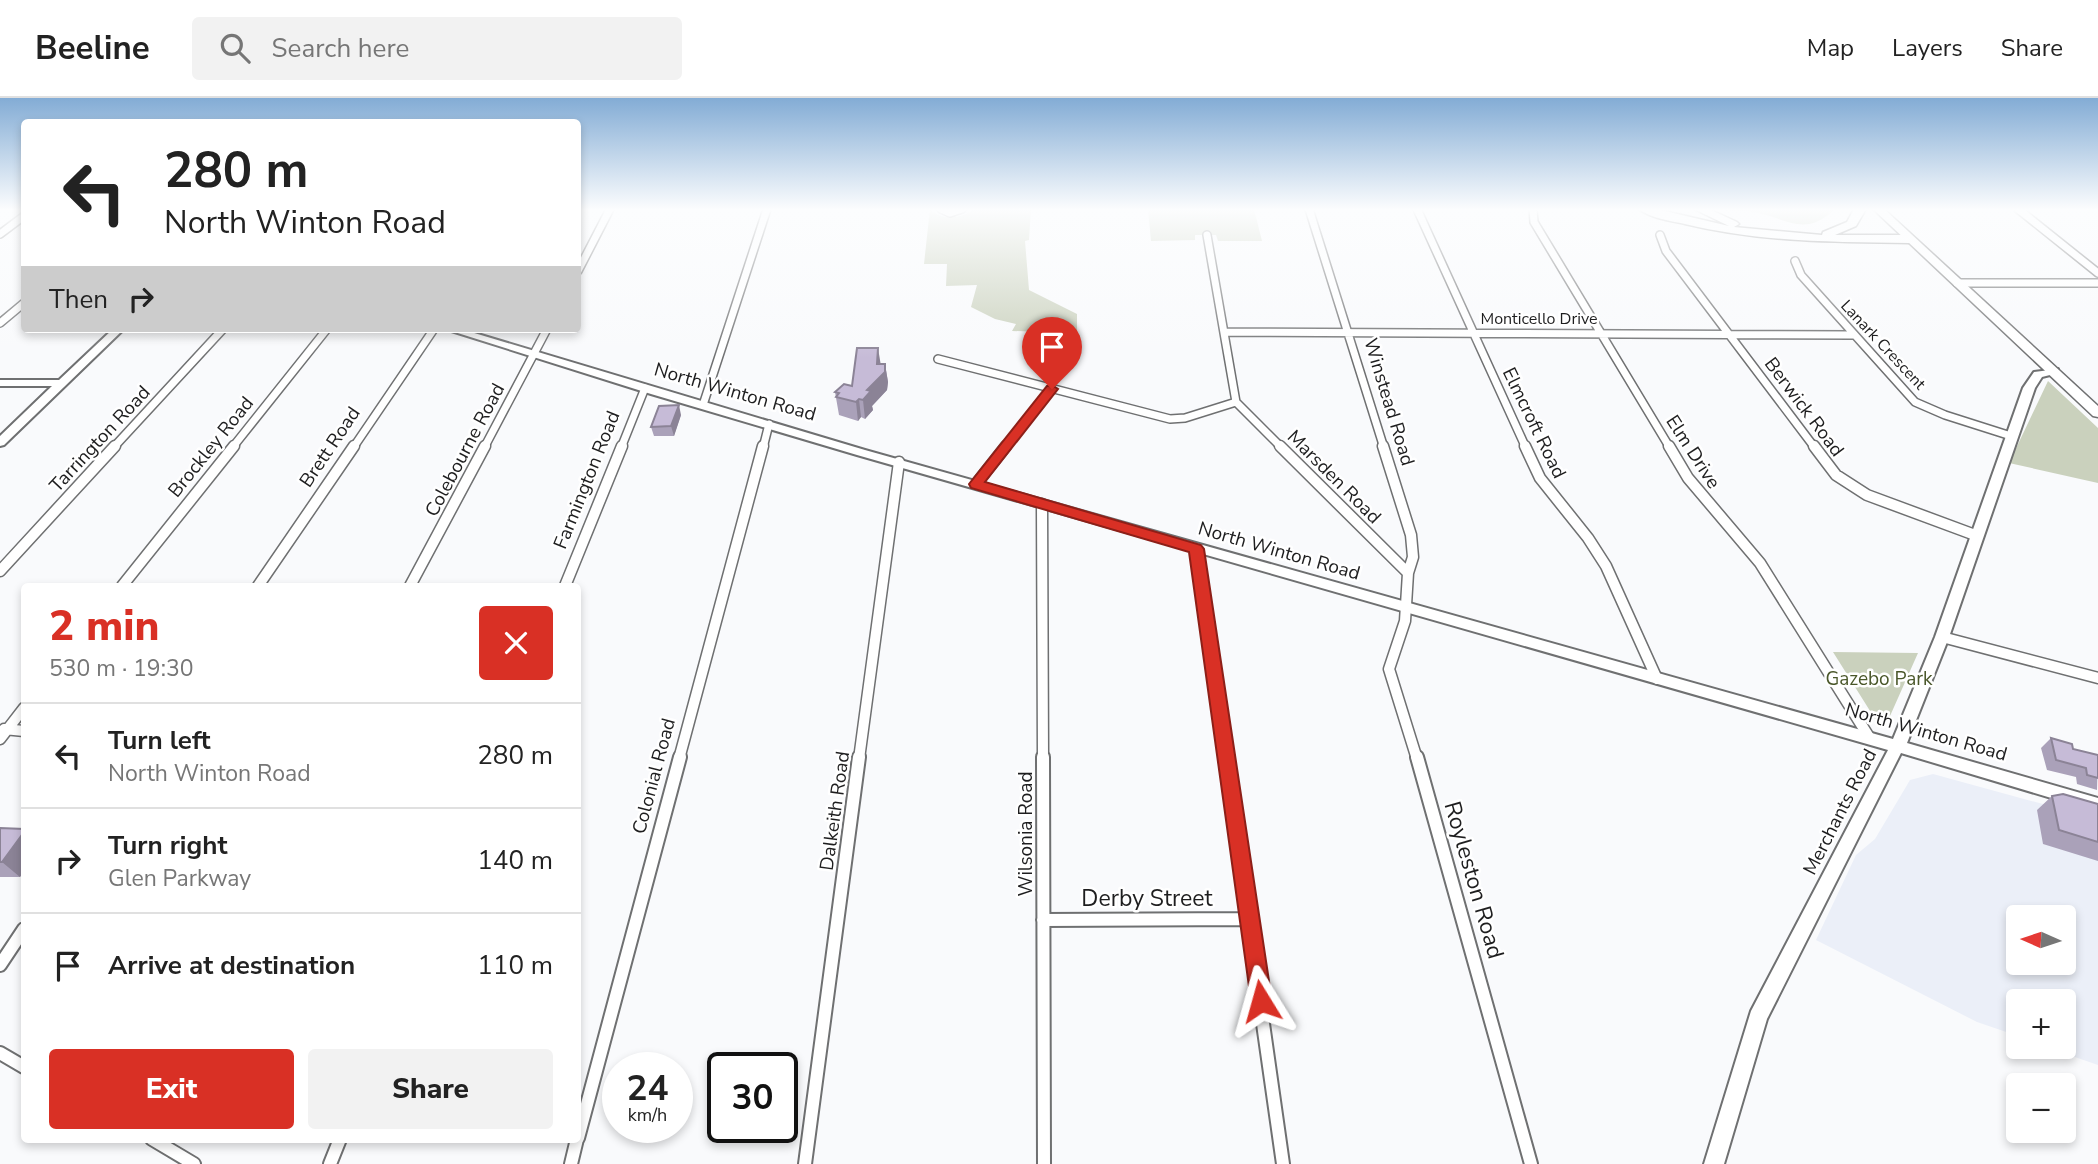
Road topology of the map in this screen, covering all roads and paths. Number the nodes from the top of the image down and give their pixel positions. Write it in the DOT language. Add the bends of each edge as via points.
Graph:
graph roads {
  1 [pos="751,259"];
  2 [pos="1210,259"];
  3 [pos="1325,259"];
  4 [pos="1440,259"];
  5 [pos="1556,259"];
  6 [pos="1672,259"];
  7 [pos="1931,259"];
  8 [pos="2080,259"];
  9 [pos="1795,261"];
  10 [pos="2098,273"];
  11 [pos="1957,283"];
  12 [pos="2098,283"];
  13 [pos="21,306"];
  14 [pos="0,323"];
  15 [pos="1224,332"];
  16 [pos="1349,332"];
  17 [pos="115,333"];
  18 [pos="219,333"];
  19 [pos="324,333"];
  20 [pos="431,333"];
  21 [pos="463,333"];
  22 [pos="545,333"];
  23 [pos="1474,333"];
  24 [pos="1728,333"];
  25 [pos="1601,334"];
  26 [pos="1853,335"];
  27 [pos="533,355"];
  28 [pos="939,359"];
  29 [pos="2054,372"];
  30 [pos="0,383"];
  31 [pos="63,383"];
  32 [pos="645,388"];
  33 [pos="1052,389"];
  34 [pos="1236,402"];
  35 [pos="703,405"];
  36 [pos="2098,413"];
  37 [pos="769,424"];
  38 [pos="2011,436"];
  39 [pos="0,442"];
  40 [pos="899,462"];
  41 [pos="976,484"];
  42 [pos="1042,504"];
  43 [pos="1975,536"];
  44 [pos="1196,549"];
  45 [pos="0,571"];
  46 [pos="1408,573"];
  47 [pos="124,583"];
  48 [pos="260,583"];
  49 [pos="412,583"];
  50 [pos="566,583"];
  51 [pos="1407,609"];
  52 [pos="1942,637"];
  53 [pos="2098,678"];
  54 [pos="1657,679"];
  55 [pos="21,711"];
  56 [pos="4,729"];
  57 [pos="1869,737"];
  58 [pos="0,739"];
  59 [pos="1898,745"];
  60 [pos="2098,805"];
  61 [pos="1250,919"];
  62 [pos="1043,920"];
  63 [pos="21,934"];
  64 [pos="0,965"];
  65 [pos="0,1053"];
  66 [pos="21,1065"];
  67 [pos="581,1124"];
  68 [pos="159,1143"];
  69 [pos="338,1143"];
  70 [pos="576,1143"];
  71 [pos="194,1164"];
  72 [pos="330,1164"];
  73 [pos="570,1164"];
  74 [pos="805,1164"];
  75 [pos="1044,1164"];
  76 [pos="1283,1164"];
  77 [pos="1531,1164"];
  78 [pos="1714,1164"];
  1 -- 35 [label="street"];
  2 -- 15 [label="street"];
  3 -- 16 [label="street, Winstead Road"];
  4 -- 23 [label="street, Elmcroft Road"];
  5 -- 25 [label="street, Elm Drive"];
  6 -- 24 [label="street, Berwick Road"];
  7 -- 11 [label="main road"];
  8 -- 10 [label="street"];
  9 -- 26 [label="street, Lanark Crescent" via="1801,275"];
  11 -- 12 [label="street"];
  11 -- 29 [label="main road"];
  13 -- 14 [label="street"];
  15 -- 16 [label="street, Monticello Drive"];
  15 -- 34 [label="street"];
  16 -- 23 [label="street, Monticello Drive"];
  16 -- 46 [label="street, Winstead Road" via="1411,535 1413,557"];
  17 -- 31 [label="main road"];
  18 -- 45 [label="street, Tarrington Road"];
  19 -- 47 [label="street, Brockley Road"];
  20 -- 48 [label="street, Brett Road"];
  21 -- 27 [label="main road, North Winton Road"];
  22 -- 27 [label="street, Colebourne Road"];
  23 -- 25 [label="street, Monticello Drive"];
  23 -- 54 [label="street, Elmcroft Road" via="1540,478 1606,566"];
  24 -- 25 [label="street, Monticello Drive"];
  24 -- 26 [label="street, Monticello Drive"];
  24 -- 43 [label="street, Berwick Road" via="1822,459 1844,481"];
  25 -- 57 [label="street, Elm Drive" via="1688,478 1760,563"];
  26 -- 38 [label="street, Lanark Crescent" via="1915,401"];
  27 -- 32 [label="main road, North Winton Road"];
  27 -- 49 [label="street, Colebourne Road"];
  28 -- 33 [label="street"];
  29 -- 36 [label="main road"];
  29 -- 38 [label="main road, Merchants Road" via="2033,379"];
  30 -- 31 [label="main road"];
  31 -- 39 [label="main road"];
  32 -- 35 [label="main road, North Winton Road"];
  32 -- 50 [label="street, Farmington Road"];
  33 -- 34 [label="street" via="1170,419"];
  33 -- 41 [label="street"];
  34 -- 46 [label="street, Marsden Road"];
  35 -- 37 [label="main road, North Winton Road"];
  37 -- 40 [label="main road, North Winton Road"];
  37 -- 67 [label="street, Colonial Road"];
  38 -- 43 [label="main road, Merchants Road"];
  40 -- 41 [label="main road, North Winton Road"];
  40 -- 74 [label="street, Dalkeith Road"];
  41 -- 42 [label="main road, North Winton Road"];
  42 -- 44 [label="main road, North Winton Road"];
  42 -- 62 [label="street, Wilsonia Road"];
  43 -- 52 [label="main road, Merchants Road"];
  44 -- 51 [label="main road, North Winton Road"];
  44 -- 61 [label="street"];
  46 -- 51 [label="street, Winstead Road"];
  51 -- 54 [label="main road, North Winton Road"];
  51 -- 77 [label="street, Royleston Road" via="1389,669 1428,792"];
  52 -- 53 [label="street"];
  52 -- 59 [label="main road, Merchants Road"];
  54 -- 57 [label="main road, North Winton Road"];
  55 -- 56 [label="street"];
  56 -- 58 [label="street"];
  57 -- 59 [label="main road, North Winton Road"];
  59 -- 60 [label="main road, North Winton Road"];
  59 -- 78 [label="main road, Merchants Road" via="1758,1017"];
  61 -- 62 [label="street, Derby Street"];
  61 -- 76 [label="street"];
  62 -- 75 [label="street, Wilsonia Road"];
  63 -- 64 [label="street"];
  65 -- 66 [label="street"];
  68 -- 71 [label="street"];
  69 -- 72 [label="street"];
  70 -- 73 [label="street, Colonial Road"];
}
